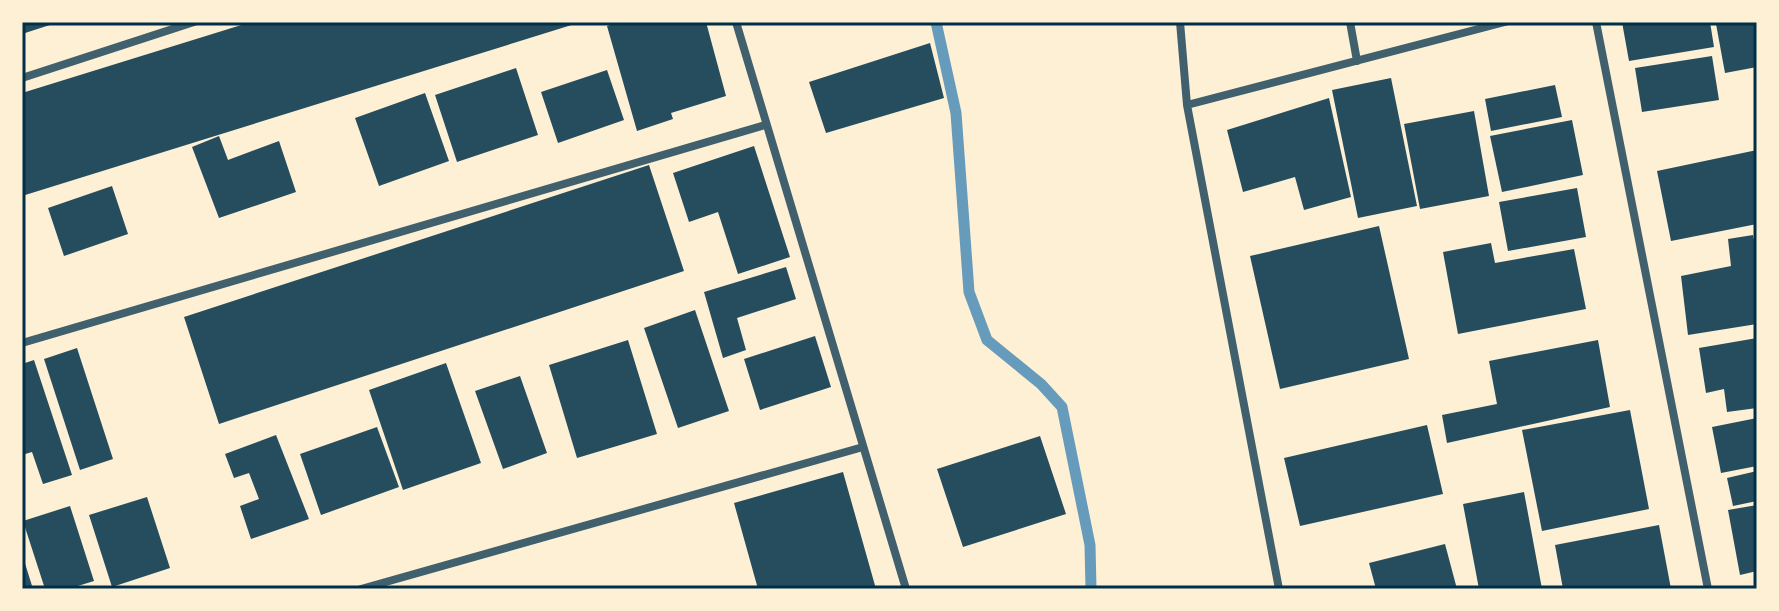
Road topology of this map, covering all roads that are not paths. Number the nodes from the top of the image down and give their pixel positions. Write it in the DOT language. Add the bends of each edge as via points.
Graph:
graph roads {
  1 [pos="194,22"];
  2 [pos="736,22"];
  3 [pos="1180,22"];
  4 [pos="1350,22"];
  5 [pos="1505,22"];
  6 [pos="1596,22"];
  7 [pos="1357,61"];
  8 [pos="22,78"];
  9 [pos="1187,105"];
  10 [pos="765,125"];
  11 [pos="22,343"];
  12 [pos="863,447"];
  13 [pos="361,589"];
  14 [pos="906,589"];
  15 [pos="1279,589"];
  16 [pos="1708,589"];
  1 -- 8 [label="street"];
  2 -- 10 [label="street"];
  3 -- 9 [label="street"];
  4 -- 7 [label="street"];
  5 -- 7 [label="street"];
  6 -- 16 [label="street"];
  7 -- 9 [label="street"];
  9 -- 15 [label="street"];
  10 -- 11 [label="street"];
  10 -- 12 [label="street"];
  12 -- 13 [label="street"];
  12 -- 14 [label="street"];
}
